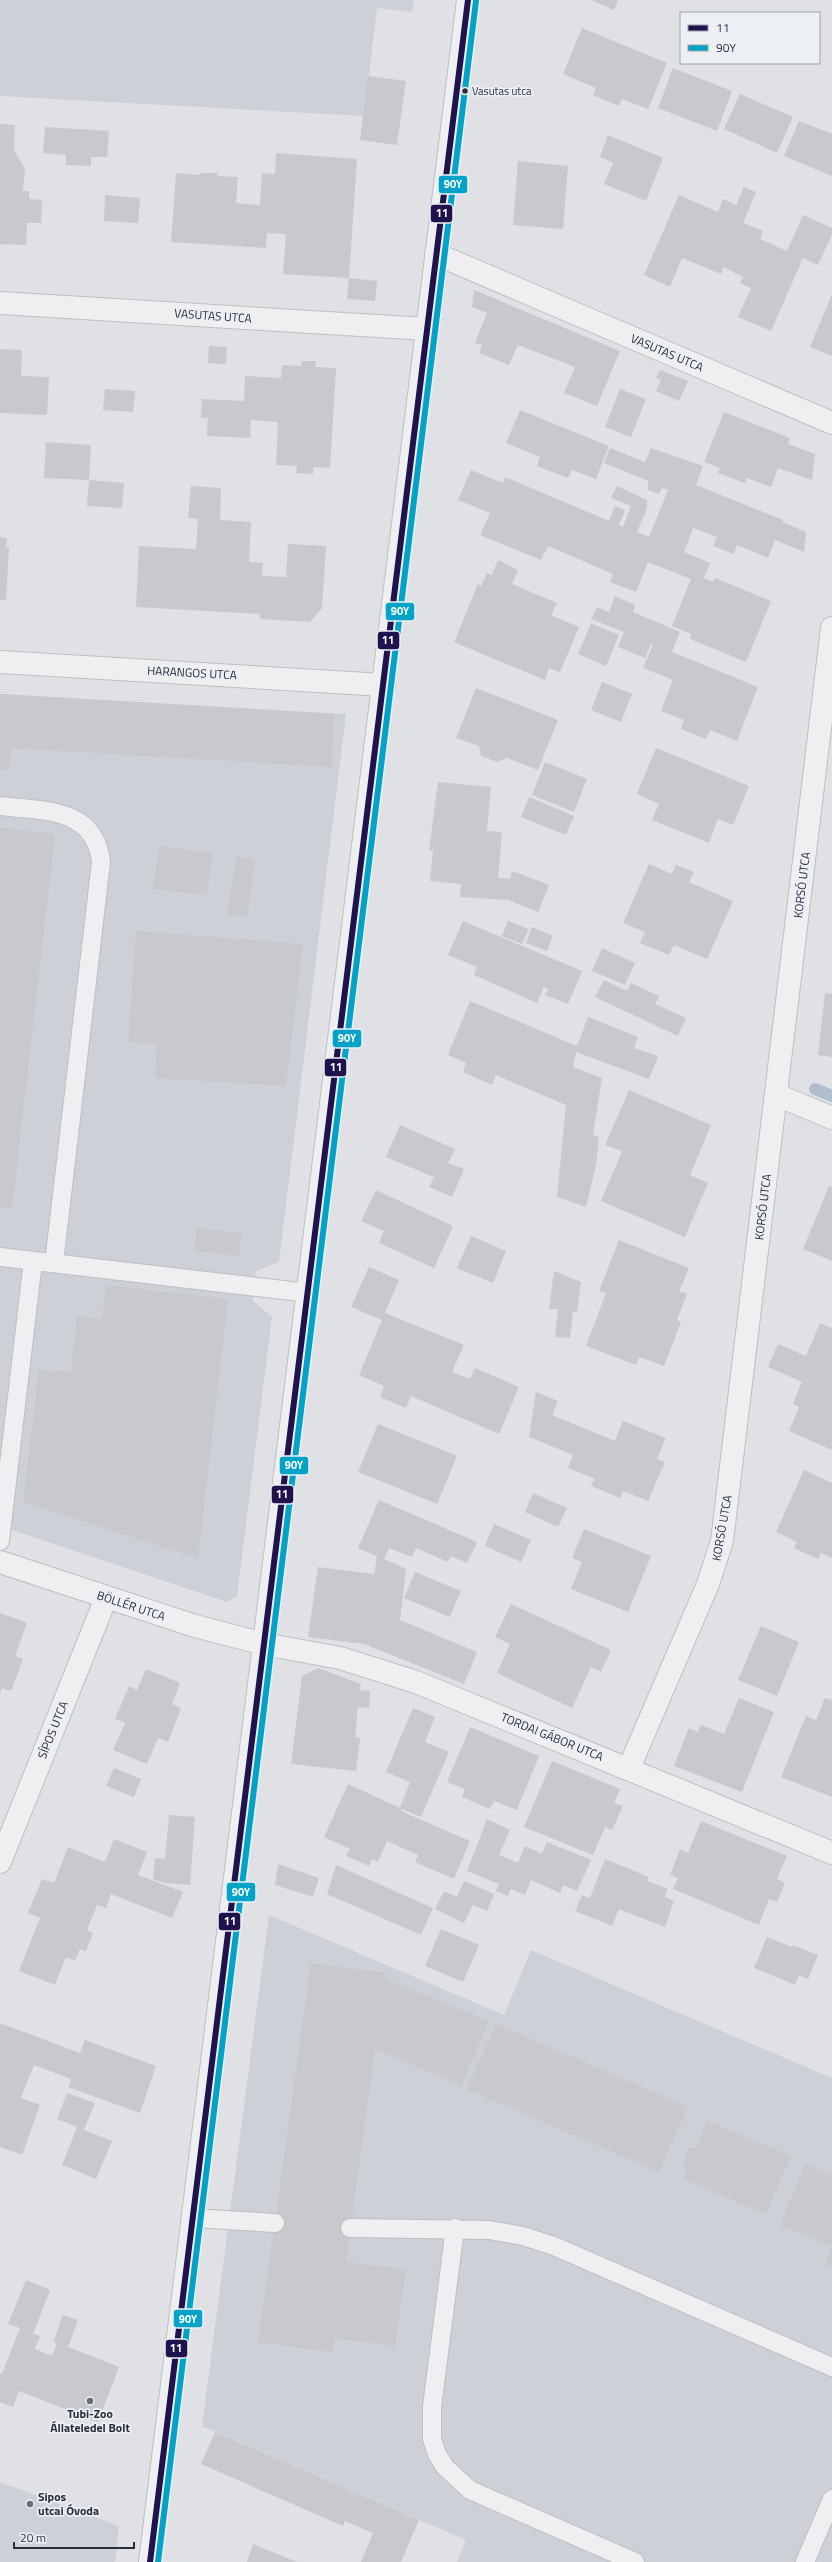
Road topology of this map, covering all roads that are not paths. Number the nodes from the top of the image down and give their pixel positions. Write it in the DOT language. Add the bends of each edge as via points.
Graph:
graph roads {
  1 [pos="468,0"];
  2 [pos="436,254"];
  3 [pos="0,303"];
  4 [pos="426,329"];
  5 [pos="832,423"];
  6 [pos="832,628"];
  7 [pos="0,662"];
  8 [pos="384,685"];
  9 [pos="0,806"];
  10 [pos="777,1095"];
  11 [pos="832,1118"];
  12 [pos="0,1257"];
  13 [pos="33,1260"];
  14 [pos="54,1262"];
  15 [pos="308,1293"];
  16 [pos="0,1541"];
  17 [pos="0,1562"];
  18 [pos="106,1598"];
  19 [pos="264,1644"];
  20 [pos="629,1768"];
  21 [pos="832,1853"];
  22 [pos="0,1862"];
  23 [pos="192,2218"];
  24 [pos="275,2223"];
  25 [pos="350,2228"];
  26 [pos="455,2228"];
  27 [pos="832,2367"];
  28 [pos="832,2499"];
  29 [pos="150,2562"];
  30 [pos="635,2562"];
  31 [pos="805,2562"];
  1 -- 2 [label="street"];
  2 -- 4 [label="street"];
  2 -- 5 [label="street, VASUTAS UTCA"];
  3 -- 4 [label="street, VASUTAS UTCA"];
  4 -- 8 [label="street"];
  6 -- 10 [label="street, KORSÓ UTCA"];
  7 -- 8 [label="street, HARANGOS UTCA"];
  8 -- 15 [label="street"];
  9 -- 14 [label="lane" via="70,816 89,831 100,851 101,862"];
  10 -- 11 [label="street"];
  10 -- 20 [label="street, KORSÓ UTCA" via="722,1541 708,1584"];
  12 -- 13 [label="lane"];
  13 -- 14 [label="lane"];
  13 -- 16 [label="lane"];
  14 -- 15 [label="lane"];
  15 -- 19 [label="street"];
  17 -- 18 [label="street, BÖLLÉR UTCA"];
  18 -- 19 [label="street, BÖLLÉR UTCA" via="195,1626"];
  18 -- 22 [label="street, SÍPOS UTCA"];
  19 -- 20 [label="street, TORDAI GÁBOR UTCA" via="316,1652 369,1666 462,1700"];
  19 -- 23 [label="street"];
  20 -- 21 [label="street, TORDAI GÁBOR UTCA"];
  23 -- 24 [label="lane"];
  23 -- 29 [label="street"];
  25 -- 26 [label="lane"];
  26 -- 27 [label="lane" via="507,2232 554,2246"];
  26 -- 30 [label="lane" via="432,2407 432,2439 437,2454 456,2480 483,2497"];
  28 -- 31 [label="lane"];
}
